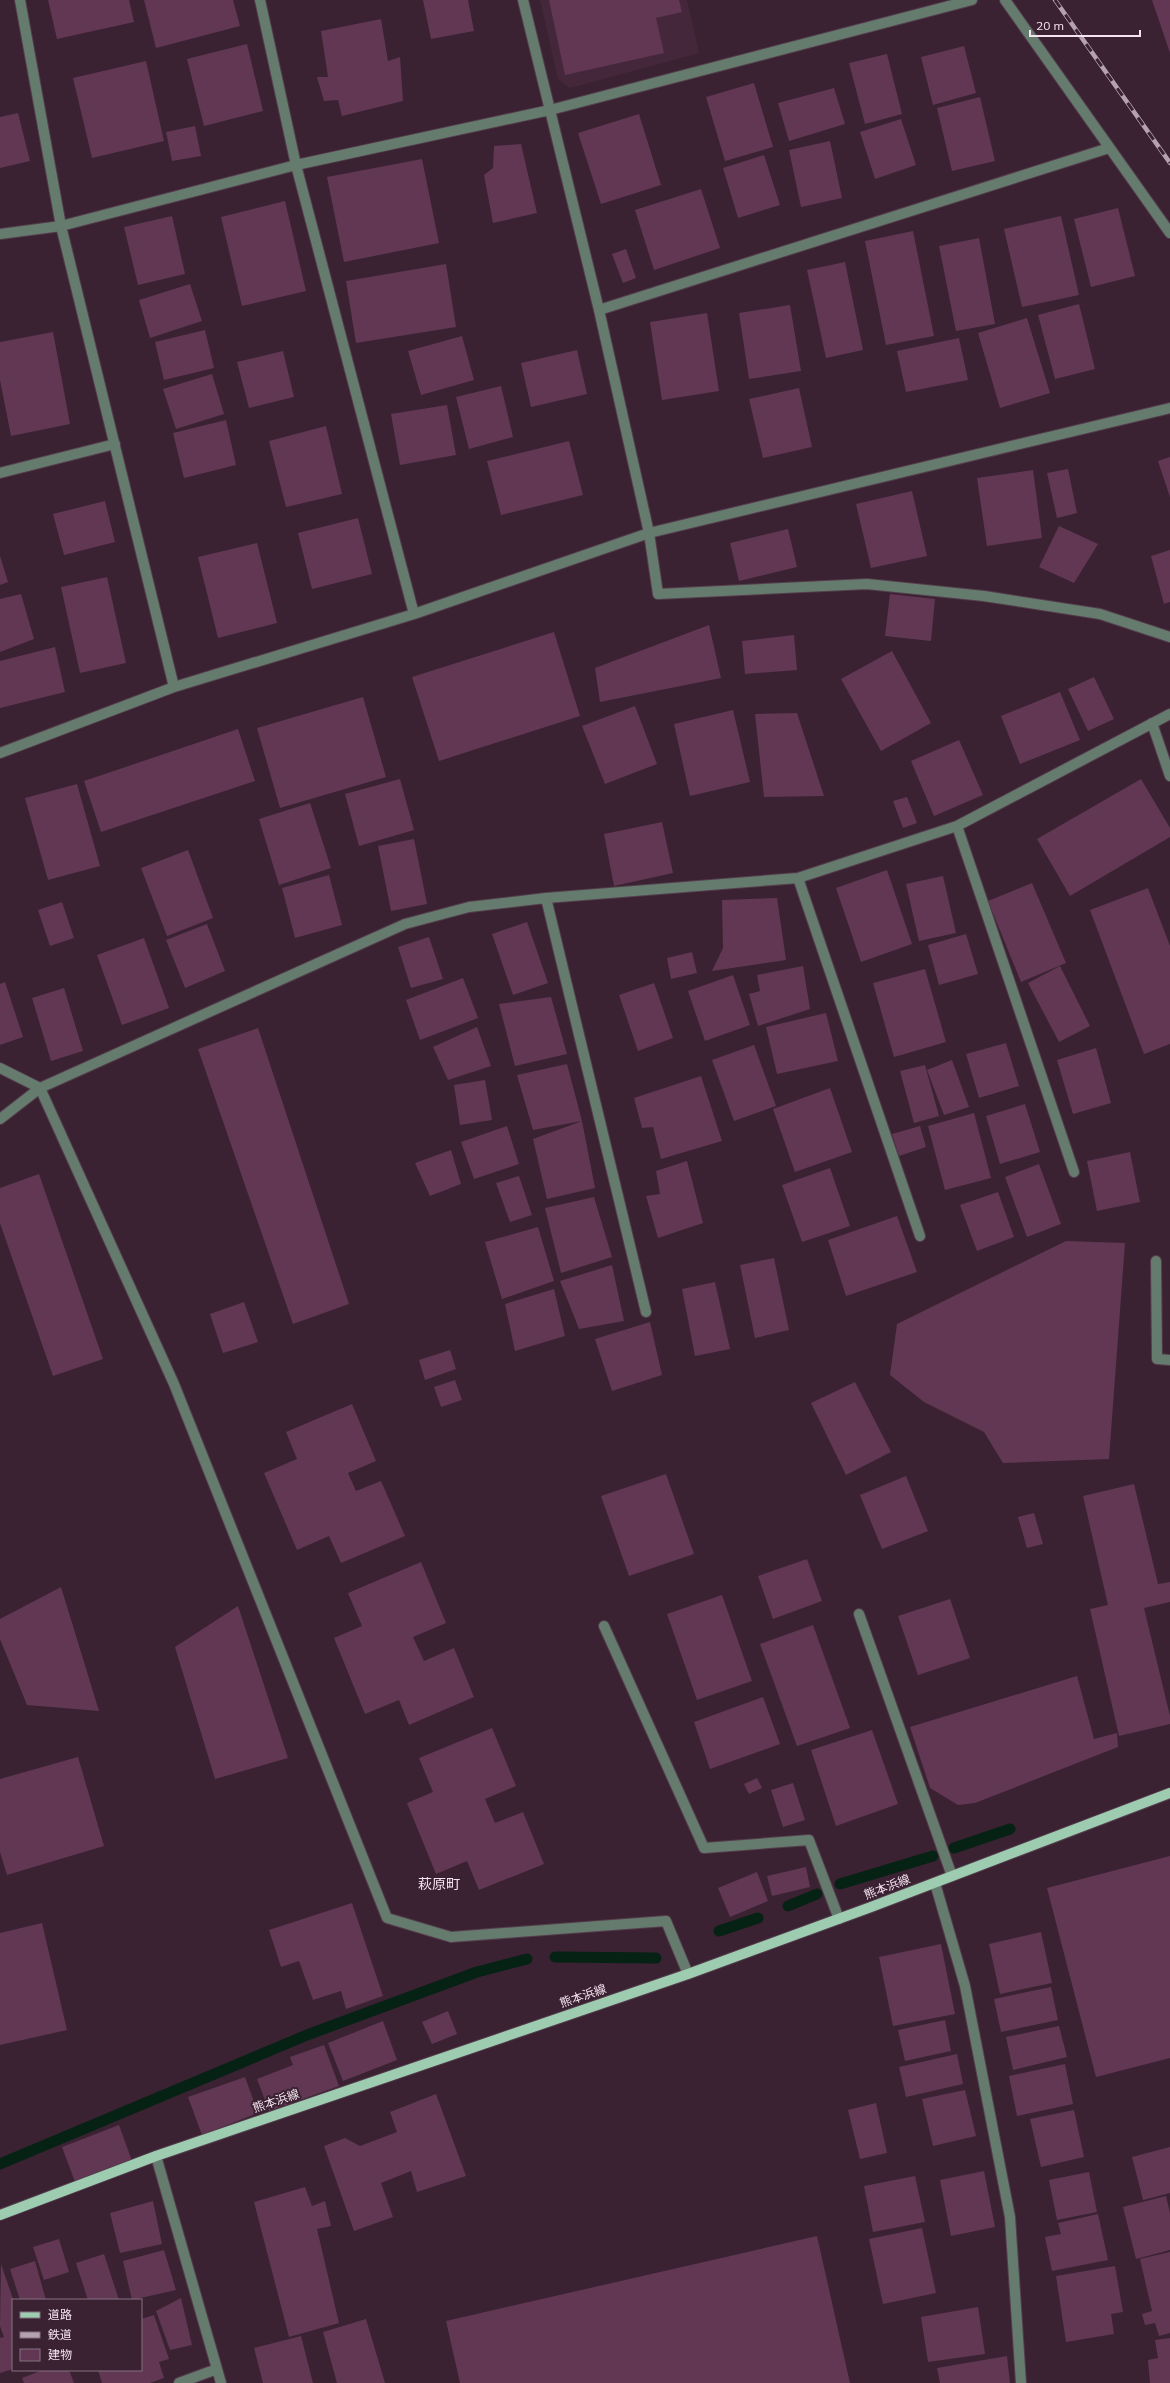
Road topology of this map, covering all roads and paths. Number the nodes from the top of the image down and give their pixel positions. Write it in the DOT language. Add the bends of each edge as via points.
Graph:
graph roads {
  1 [pos="20,0"];
  2 [pos="260,0"];
  3 [pos="523,0"];
  4 [pos="972,0"];
  5 [pos="1005,0"];
  6 [pos="550,110"];
  7 [pos="1109,148"];
  8 [pos="296,165"];
  9 [pos="60,226"];
  10 [pos="1170,233"];
  11 [pos="0,234"];
  12 [pos="598,310"];
  13 [pos="1170,408"];
  14 [pos="115,444"];
  15 [pos="0,473"];
  16 [pos="649,533"];
  17 [pos="414,614"];
  18 [pos="1170,637"];
  19 [pos="174,687"];
  20 [pos="1170,714"];
  21 [pos="1152,724"];
  22 [pos="0,753"];
  23 [pos="1170,776"];
  24 [pos="957,826"];
  25 [pos="798,878"];
  26 [pos="546,898"];
  27 [pos="0,1068"];
  28 [pos="40,1088"];
  29 [pos="0,1119"];
  30 [pos="1074,1172"];
  31 [pos="920,1236"];
  32 [pos="1156,1262"];
  33 [pos="646,1312"];
  34 [pos="1170,1360"];
  35 [pos="859,1614"];
  36 [pos="604,1626"];
  37 [pos="1170,1793"];
  38 [pos="952,1876"];
  39 [pos="934,1883"];
  40 [pos="839,1919"];
  41 [pos="688,1974"];
  42 [pos="156,2156"];
  43 [pos="0,2215"];
  44 [pos="217,2368"];
  45 [pos="179,2383"];
  46 [pos="221,2383"];
  47 [pos="1021,2383"];
  1 -- 9 [label="street"];
  2 -- 8 [label="street"];
  3 -- 6 [label="street"];
  4 -- 6 [label="street"];
  5 -- 7 [label="street"];
  6 -- 8 [label="street"];
  6 -- 12 [label="street"];
  7 -- 10 [label="street"];
  7 -- 12 [label="street"];
  8 -- 9 [label="street"];
  8 -- 17 [label="street"];
  9 -- 11 [label="street"];
  9 -- 14 [label="street"];
  12 -- 16 [label="street"];
  13 -- 16 [label="street"];
  14 -- 15 [label="street"];
  14 -- 19 [label="street"];
  16 -- 17 [label="street"];
  16 -- 18 [label="street" via="658,594 867,584 984,596 1100,614"];
  17 -- 19 [label="street"];
  19 -- 22 [label="street"];
  20 -- 21 [label="street"];
  21 -- 23 [label="street"];
  21 -- 24 [label="street"];
  24 -- 25 [label="street"];
  24 -- 30 [label="street"];
  25 -- 26 [label="street"];
  25 -- 31 [label="street"];
  26 -- 28 [label="street" via="468,907 405,924"];
  26 -- 33 [label="street"];
  27 -- 28 [label="street"];
  28 -- 29 [label="street"];
  28 -- 41 [label="street" via="174,1384 387,1918 451,1937 666,1920"];
  32 -- 34 [label="street" via="1157,1359"];
  35 -- 38 [label="street"];
  36 -- 40 [label="street" via="704,1848 809,1840"];
  37 -- 38 [label="main road, 熊本浜線"];
  38 -- 39 [label="main road, 熊本浜線"];
  39 -- 40 [label="main road, 熊本浜線"];
  39 -- 47 [label="street" via="965,1986 1010,2217"];
  40 -- 41 [label="main road, 熊本浜線"];
  41 -- 42 [label="main road, 熊本浜線"];
  42 -- 43 [label="main road, 熊本浜線"];
  42 -- 44 [label="street"];
  44 -- 45 [label="street"];
  44 -- 46 [label="street"];
}
